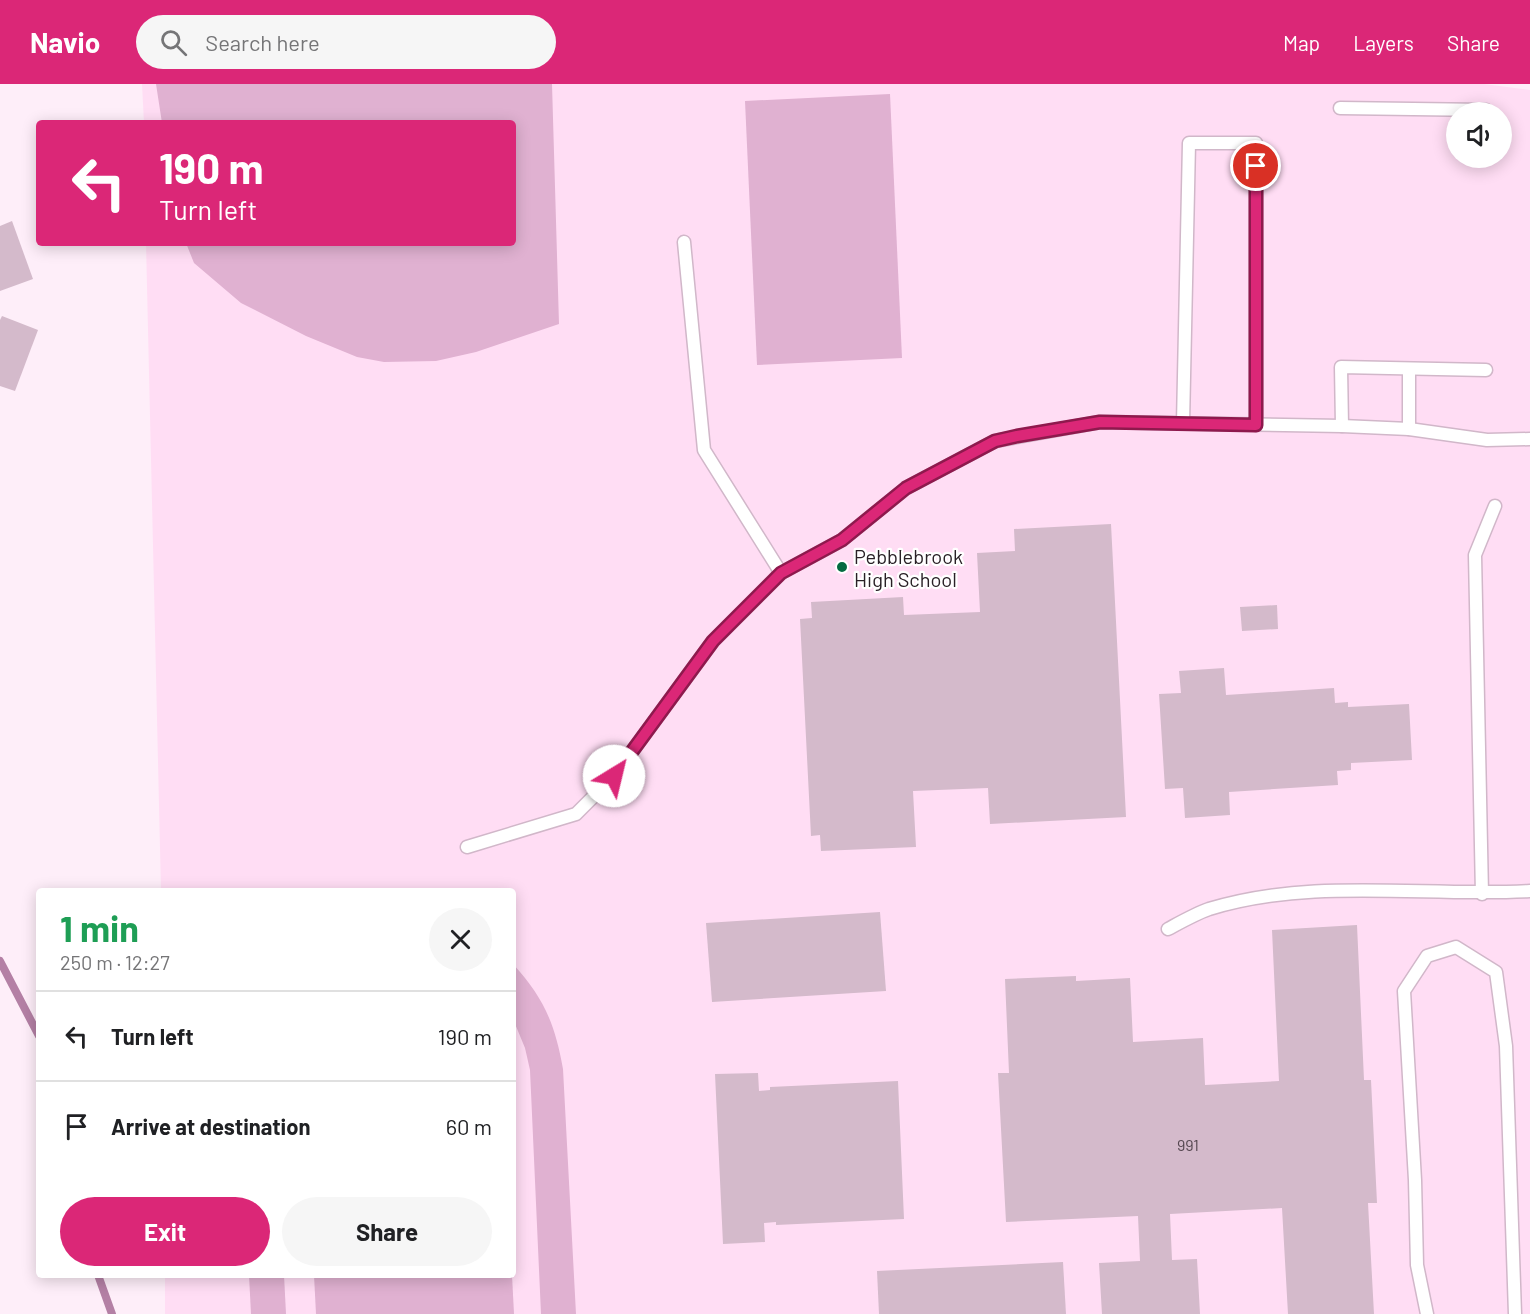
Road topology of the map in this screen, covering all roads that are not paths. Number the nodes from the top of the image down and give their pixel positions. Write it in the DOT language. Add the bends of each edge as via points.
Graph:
graph roads {
  1 [pos="1341,108"];
  2 [pos="1446,109"];
  3 [pos="684,242"];
  4 [pos="1409,369"];
  5 [pos="1486,370"];
  6 [pos="1184,423"];
  7 [pos="1256,425"];
  8 [pos="1342,426"];
  9 [pos="1409,429"];
  10 [pos="1530,439"];
  11 [pos="1495,506"];
  12 [pos="781,573"];
  13 [pos="467,847"];
  14 [pos="1530,891"];
  15 [pos="1482,894"];
  16 [pos="1168,929"];
  17 [pos="1427,1314"];
  18 [pos="1515,1314"];
  1 -- 2 [label="lane"];
  3 -- 12 [label="lane" via="704,450"];
  4 -- 5 [label="lane"];
  4 -- 8 [label="lane" via="1341,367"];
  4 -- 9 [label="lane"];
  6 -- 7 [label="lane"];
  6 -- 7 [label="lane" via="1189,143 1256,143"];
  6 -- 12 [label="lane" via="1100,422 995,441 906,488 842,540"];
  7 -- 8 [label="lane"];
  8 -- 9 [label="lane"];
  9 -- 10 [label="lane" via="1487,440"];
  11 -- 15 [label="lane" via="1475,555"];
  12 -- 13 [label="lane" via="713,641 614,776 576,814"];
  14 -- 15 [label="lane"];
  15 -- 16 [label="lane" via="1402,890 1264,896 1208,910"];
  17 -- 18 [label="lane" via="1416,1265 1404,991 1426,956 1456,947 1496,972 1506,1046"];
}
